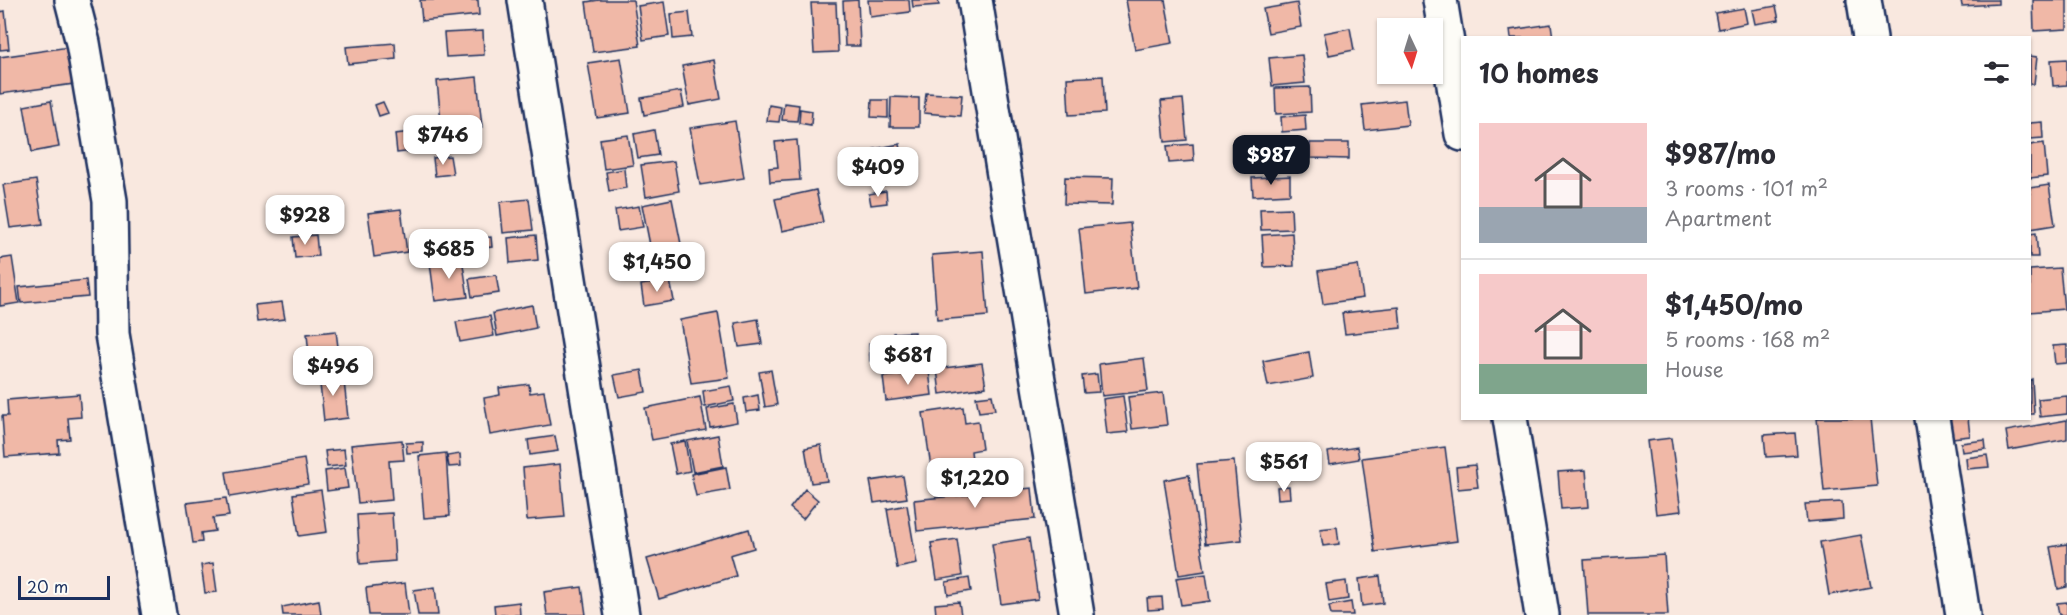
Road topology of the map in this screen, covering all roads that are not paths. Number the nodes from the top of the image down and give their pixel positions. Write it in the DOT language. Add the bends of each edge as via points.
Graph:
graph roads {
  1 [pos="72,0"];
  2 [pos="525,0"];
  3 [pos="975,0"];
  4 [pos="1440,0"];
  5 [pos="1864,0"];
  6 [pos="1870,36"];
  7 [pos="1461,128"];
  8 [pos="1509,420"];
  9 [pos="1932,420"];
  10 [pos="159,615"];
  11 [pos="622,615"];
  12 [pos="1077,615"];
  13 [pos="1542,615"];
  14 [pos="1964,615"];
  1 -- 10 [label="street" via="110,201 112,334"];
  2 -- 11 [label="street"];
  3 -- 12 [label="street"];
  4 -- 7 [label="street"];
  5 -- 6 [label="street"];
  8 -- 13 [label="street"];
  9 -- 14 [label="street"];
}
